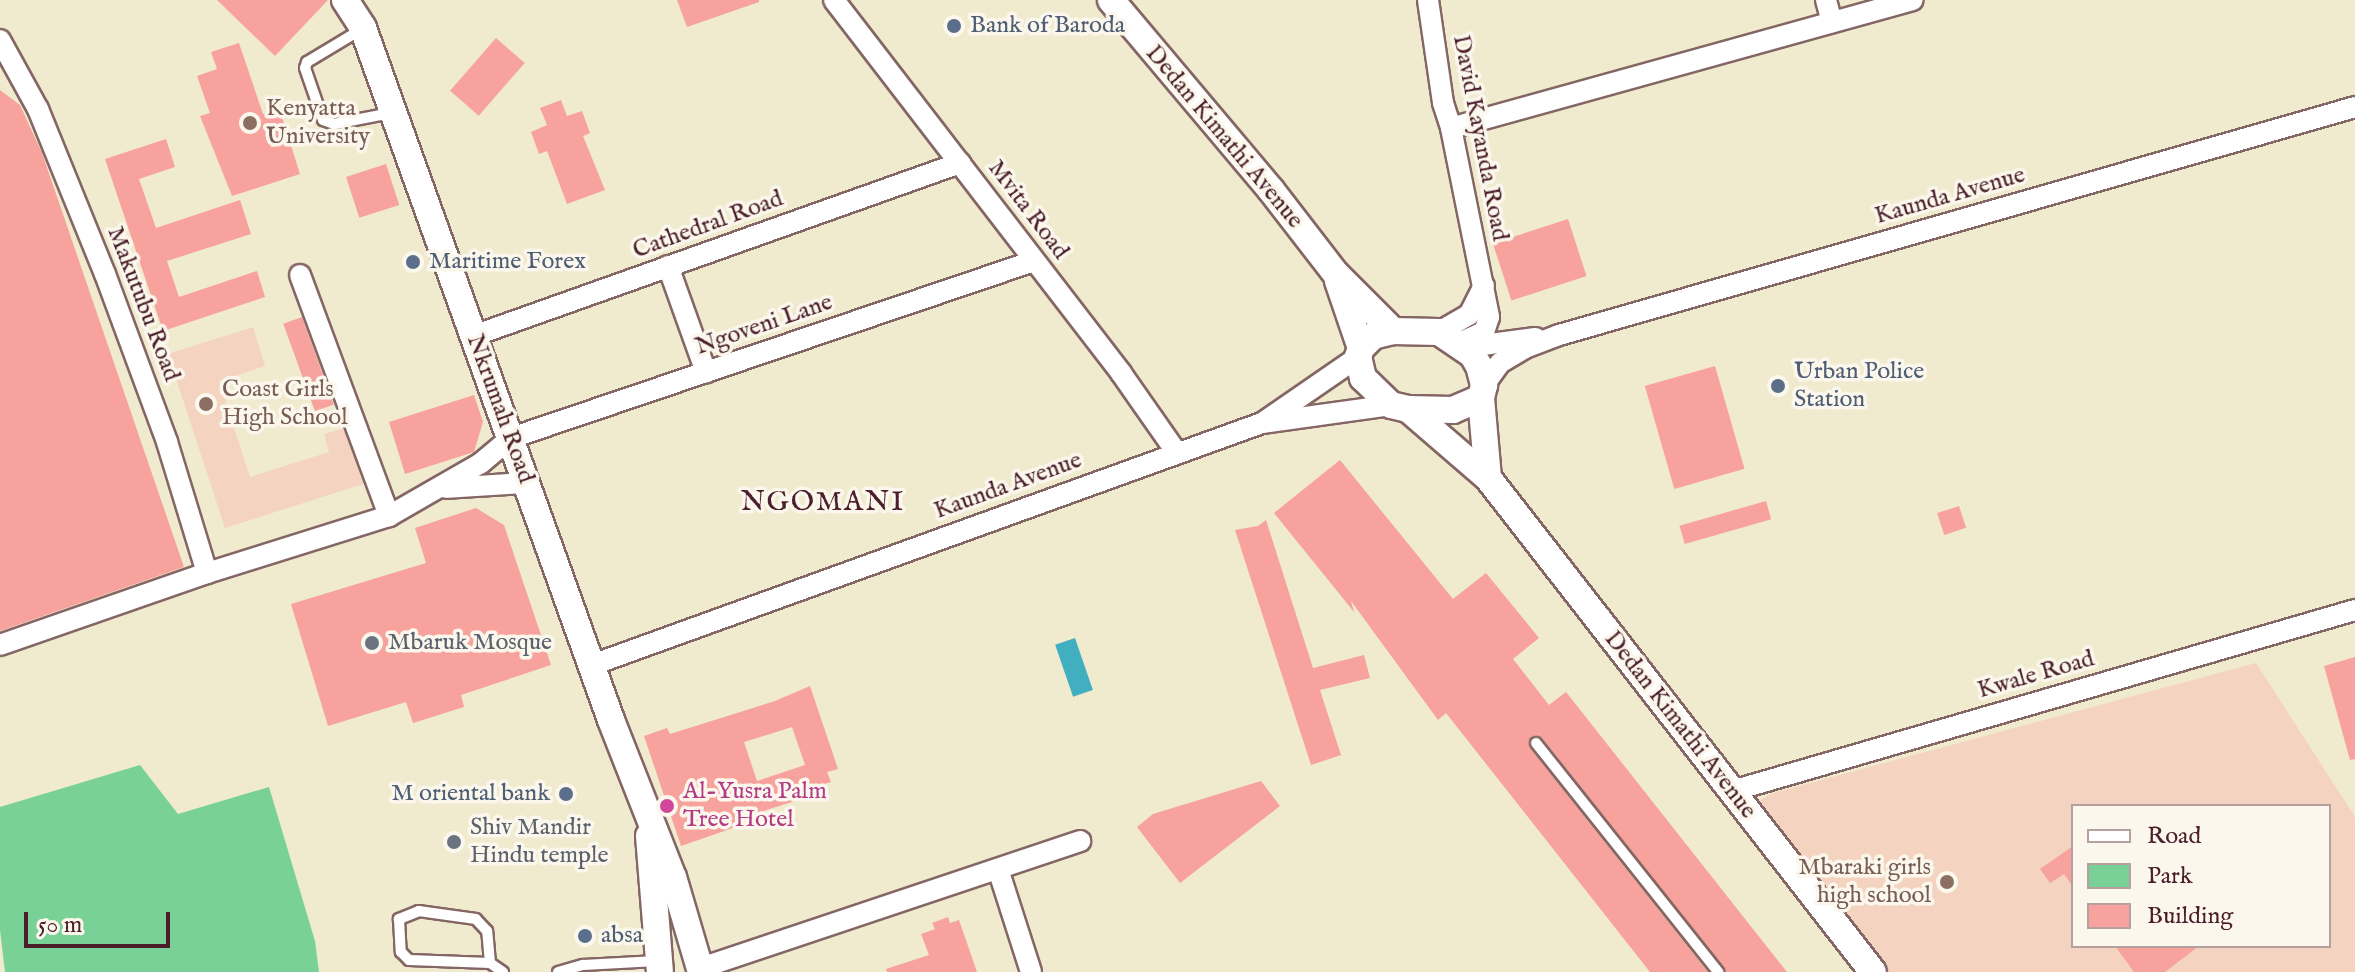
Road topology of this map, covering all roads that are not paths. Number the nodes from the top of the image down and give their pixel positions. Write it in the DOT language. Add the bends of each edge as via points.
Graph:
graph roads {
  1 [pos="345,0"];
  2 [pos="834,0"];
  3 [pos="1111,0"];
  4 [pos="1428,0"];
  5 [pos="1826,0"];
  6 [pos="1913,0"];
  7 [pos="1832,22"];
  8 [pos="363,28"];
  9 [pos="0,40"];
  10 [pos="6,59"];
  11 [pos="2355,107"];
  12 [pos="393,113"];
  13 [pos="1451,128"];
  14 [pos="960,163"];
  15 [pos="1034,261"];
  16 [pos="668,266"];
  17 [pos="1336,274"];
  18 [pos="300,275"];
  19 [pos="1393,331"];
  20 [pos="1559,335"];
  21 [pos="473,336"];
  22 [pos="1454,341"];
  23 [pos="1359,352"];
  24 [pos="706,372"];
  25 [pos="1482,391"];
  26 [pos="1399,407"];
  27 [pos="1262,423"];
  28 [pos="511,438"];
  29 [pos="1177,453"];
  30 [pos="1488,478"];
  31 [pos="526,483"];
  32 [pos="442,488"];
  33 [pos="389,516"];
  34 [pos="207,573"];
  35 [pos="2355,610"];
  36 [pos="0,645"];
  37 [pos="592,665"];
  38 [pos="1536,743"];
  39 [pos="1732,791"];
  40 [pos="648,821"];
  41 [pos="1080,841"];
  42 [pos="998,869"];
  43 [pos="490,963"];
  44 [pos="659,967"];
  45 [pos="701,970"];
  46 [pos="503,972"];
  47 [pos="558,972"];
  48 [pos="1031,972"];
  49 [pos="1718,972"];
  50 [pos="1873,972"];
  1 -- 8 [label="street, Nkrumah Road"];
  2 -- 14 [label="street, Mvita Road"];
  3 -- 17 [label="street, Dedan Kimathi Avenue"];
  4 -- 13 [label="street, David Kayanda Road"];
  5 -- 7 [label="street"];
  6 -- 7 [label="street"];
  7 -- 13 [label="street"];
  8 -- 12 [label="street, Nkrumah Road"];
  8 -- 12 [label="lane" via="307,62 323,120 334,124"];
  9 -- 10 [label="street, Makutubu Road"];
  10 -- 34 [label="street, Makutubu Road" via="38,109 105,274 167,442"];
  11 -- 20 [label="street, Kaunda Avenue"];
  12 -- 21 [label="street, Nkrumah Road"];
  13 -- 22 [label="street, David Kayanda Road" via="1484,286"];
  14 -- 15 [label="street, Mvita Road"];
  14 -- 16 [label="street, Cathedral Road"];
  15 -- 24 [label="street, Ngoveni Lane"];
  15 -- 29 [label="street, Mvita Road"];
  16 -- 21 [label="street, Cathedral Road"];
  16 -- 24 [label="street"];
  17 -- 19 [label="street, Dedan Kimathi Avenue"];
  17 -- 23 [label="street, Dedan Kimathi Avenue"];
  18 -- 33 [label="street"];
  19 -- 22 [label="street"];
  19 -- 23 [label="street" via="1373,336"];
  20 -- 22 [label="street"];
  20 -- 25 [label="street" via="1500,363"];
  21 -- 28 [label="street, Nkrumah Road"];
  22 -- 25 [label="street" via="1479,366"];
  23 -- 26 [label="street" via="1363,378"];
  23 -- 27 [label="street"];
  24 -- 28 [label="street, Ngoveni Lane"];
  25 -- 26 [label="street" via="1453,410"];
  25 -- 30 [label="street"];
  26 -- 27 [label="street"];
  26 -- 30 [label="street, Dedan Kimathi Avenue"];
  27 -- 29 [label="street, Kaunda Avenue"];
  28 -- 31 [label="street, Nkrumah Road"];
  28 -- 32 [label="street"];
  29 -- 37 [label="street, Kaunda Avenue"];
  30 -- 39 [label="street, Dedan Kimathi Avenue"];
  31 -- 32 [label="street"];
  31 -- 37 [label="street, Nkrumah Road"];
  32 -- 33 [label="street"];
  33 -- 34 [label="street"];
  34 -- 36 [label="street"];
  35 -- 39 [label="street, Kwale Road"];
  37 -- 40 [label="street, Nkrumah Road"];
  38 -- 49 [label="lane"];
  39 -- 50 [label="street, Dedan Kimathi Avenue"];
  40 -- 44 [label="street, Nkrumah Road"];
  40 -- 45 [label="street, Nkrumah Road" via="673,877"];
  41 -- 42 [label="street"];
  42 -- 45 [label="street"];
  42 -- 48 [label="street"];
  43 -- 43 [label="lane" via="409,960 401,952 399,919 419,911 476,919 487,931"];
  43 -- 46 [label="lane"];
  44 -- 47 [label="lane" via="583,965"];
}
